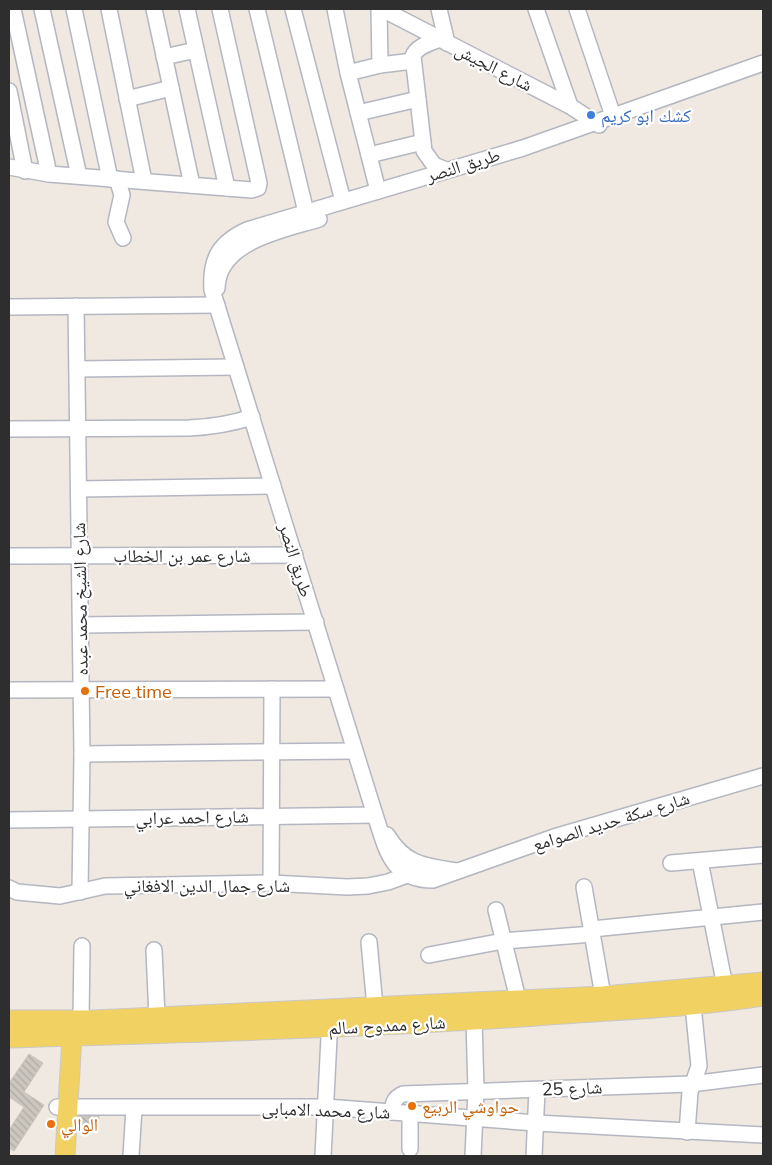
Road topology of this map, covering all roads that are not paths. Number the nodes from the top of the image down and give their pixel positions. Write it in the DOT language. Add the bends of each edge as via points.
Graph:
graph roads {
  1 [pos="42,9"];
  2 [pos="74,9"];
  3 [pos="109,9"];
  4 [pos="154,9"];
  5 [pos="187,9"];
  6 [pos="220,9"];
  7 [pos="257,9"];
  8 [pos="293,9"];
  9 [pos="335,9"];
  10 [pos="440,9"];
  11 [pos="536,9"];
  12 [pos="577,9"];
  13 [pos="385,10"];
  14 [pos="13,19"];
  15 [pos="443,41"];
  16 [pos="196,50"];
  17 [pos="164,57"];
  18 [pos="413,61"];
  19 [pos="763,64"];
  20 [pos="380,65"];
  21 [pos="348,73"];
  22 [pos="763,74"];
  23 [pos="171,88"];
  24 [pos="9,91"];
  25 [pos="127,99"];
  26 [pos="418,100"];
  27 [pos="570,106"];
  28 [pos="358,113"];
  29 [pos="604,122"];
  30 [pos="423,142"];
  31 [pos="369,155"];
  32 [pos="9,167"];
  33 [pos="446,170"];
  34 [pos="26,171"];
  35 [pos="49,174"];
  36 [pos="79,176"];
  37 [pos="114,179"];
  38 [pos="144,181"];
  39 [pos="192,185"];
  40 [pos="227,188"];
  41 [pos="378,191"];
  42 [pos="343,201"];
  43 [pos="306,212"];
  44 [pos="123,238"];
  45 [pos="217,305"];
  46 [pos="76,306"];
  47 [pos="9,307"];
  48 [pos="236,367"];
  49 [pos="77,369"];
  50 [pos="252,417"];
  51 [pos="78,428"];
  52 [pos="9,429"];
  53 [pos="273,486"];
  54 [pos="79,489"];
  55 [pos="295,555"];
  56 [pos="9,556"];
  57 [pos="80,556"];
  58 [pos="316,622"];
  59 [pos="80,625"];
  60 [pos="272,689"];
  61 [pos="336,689"];
  62 [pos="9,690"];
  63 [pos="81,690"];
  64 [pos="355,751"];
  65 [pos="272,752"];
  66 [pos="82,754"];
  67 [pos="763,776"];
  68 [pos="375,815"];
  69 [pos="271,816"];
  70 [pos="81,819"];
  71 [pos="9,820"];
  72 [pos="763,855"];
  73 [pos="700,861"];
  74 [pos="672,863"];
  75 [pos="460,871"];
  76 [pos="407,875"];
  77 [pos="271,883"];
  78 [pos="584,887"];
  79 [pos="9,888"];
  80 [pos="80,892"];
  81 [pos="496,910"];
  82 [pos="763,912"];
  83 [pos="711,917"];
  84 [pos="592,931"];
  85 [pos="503,941"];
  86 [pos="369,942"];
  87 [pos="82,946"];
  88 [pos="154,950"];
  89 [pos="429,956"];
  90 [pos="763,982"];
  91 [pos="725,986"];
  92 [pos="603,996"];
  93 [pos="763,996"];
  94 [pos="518,999"];
  95 [pos="742,1000"];
  96 [pos="693,1005"];
  97 [pos="763,1005"];
  98 [pos="376,1006"];
  99 [pos="157,1017"];
  100 [pos="330,1018"];
  101 [pos="9,1020"];
  102 [pos="81,1020"];
  103 [pos="474,1020"];
  104 [pos="176,1025"];
  105 [pos="67,1036"];
  106 [pos="9,1038"];
  107 [pos="763,1075"];
  108 [pos="692,1084"];
  109 [pos="538,1090"];
  110 [pos="476,1091"];
  111 [pos="62,1107"];
  112 [pos="326,1107"];
  113 [pos="134,1108"];
  114 [pos="392,1112"];
  115 [pos="410,1113"];
  116 [pos="474,1119"];
  117 [pos="536,1123"];
  118 [pos="687,1132"];
  119 [pos="763,1135"];
  120 [pos="410,1149"];
  121 [pos="54,1156"];
  122 [pos="65,1156"];
  123 [pos="131,1156"];
  124 [pos="323,1156"];
  125 [pos="473,1156"];
  126 [pos="534,1156"];
  1 -- 36 [label="street"];
  2 -- 37 [label="street"];
  3 -- 25 [label="street"];
  4 -- 17 [label="street"];
  5 -- 16 [label="street"];
  6 -- 40 [label="street" via="258,183 258,188 252,190"];
  7 -- 43 [label="street"];
  8 -- 42 [label="street"];
  9 -- 21 [label="street"];
  10 -- 15 [label="street"];
  11 -- 27 [label="street"];
  12 -- 29 [label="street"];
  13 -- 15 [label="street, شارع الجيش"];
  13 -- 20 [label="street"];
  14 -- 35 [label="street"];
  15 -- 18 [label="street" via="415,51"];
  15 -- 27 [label="street, شارع الجيش"];
  16 -- 17 [label="street"];
  16 -- 40 [label="street"];
  17 -- 23 [label="street"];
  18 -- 20 [label="street"];
  18 -- 26 [label="street"];
  19 -- 29 [label="street, طريق النصر"];
  20 -- 21 [label="street"];
  21 -- 28 [label="street"];
  22 -- 29 [label="street, طريق النصر"];
  23 -- 25 [label="street"];
  23 -- 39 [label="street"];
  24 -- 34 [label="street"];
  25 -- 38 [label="street"];
  26 -- 28 [label="street"];
  26 -- 30 [label="street"];
  27 -- 29 [label="street, شارع الجيش"];
  28 -- 31 [label="street"];
  29 -- 33 [label="street, طريق النصر"];
  29 -- 45 [label="street, طريق النصر" via="261,237 241,247 226,263 218,283"];
  30 -- 31 [label="street"];
  30 -- 33 [label="street" via="428,158"];
  31 -- 41 [label="street"];
  32 -- 34 [label="street"];
  33 -- 41 [label="street, طريق النصر"];
  34 -- 35 [label="street"];
  35 -- 36 [label="street"];
  36 -- 37 [label="street"];
  37 -- 38 [label="street"];
  37 -- 44 [label="street" via="122,194 116,222"];
  38 -- 39 [label="street"];
  39 -- 40 [label="street"];
  41 -- 42 [label="street, طريق النصر"];
  42 -- 43 [label="street, طريق النصر"];
  43 -- 45 [label="street, طريق النصر" via="247,230 233,236 222,247 214,260 211,275"];
  45 -- 46 [label="street"];
  45 -- 48 [label="street, طريق النصر"];
  46 -- 47 [label="street"];
  46 -- 49 [label="street, شارع الشيخ محمد عبده"];
  48 -- 49 [label="street"];
  48 -- 50 [label="street, طريق النصر"];
  49 -- 51 [label="street, شارع الشيخ محمد عبده"];
  50 -- 51 [label="street" via="211,427"];
  50 -- 53 [label="street, طريق النصر"];
  51 -- 52 [label="street"];
  51 -- 54 [label="street, شارع الشيخ محمد عبده"];
  53 -- 54 [label="street"];
  53 -- 55 [label="street, طريق النصر"];
  54 -- 57 [label="street, شارع الشيخ محمد عبده"];
  55 -- 57 [label="street, شارع عمر بن الخطاب"];
  55 -- 58 [label="street, طريق النصر"];
  56 -- 57 [label="street, شارع عمر بن الخطاب"];
  57 -- 59 [label="street, شارع الشيخ محمد عبده"];
  58 -- 59 [label="street"];
  58 -- 61 [label="street, طريق النصر"];
  59 -- 63 [label="street, شارع الشيخ محمد عبده"];
  60 -- 61 [label="street"];
  60 -- 63 [label="street"];
  60 -- 65 [label="street"];
  61 -- 64 [label="street, طريق النصر"];
  62 -- 63 [label="street"];
  63 -- 66 [label="street, شارع الشيخ محمد عبده"];
  64 -- 65 [label="street"];
  64 -- 68 [label="street, طريق النصر"];
  65 -- 66 [label="street"];
  65 -- 69 [label="street"];
  66 -- 70 [label="street, شارع الشيخ محمد عبده"];
  67 -- 75 [label="street, شارع سكة حديد الصوامع" via="554,837"];
  68 -- 69 [label="street, شارع احمد عرابي"];
  68 -- 75 [label="street" via="403,856 416,863"];
  68 -- 76 [label="street" via="389,856"];
  69 -- 70 [label="street, شارع احمد عرابي"];
  69 -- 77 [label="street"];
  70 -- 71 [label="street, شارع احمد عرابي"];
  70 -- 80 [label="street, شارع الشيخ محمد عبده"];
  72 -- 73 [label="street"];
  73 -- 74 [label="street"];
  73 -- 83 [label="street"];
  75 -- 76 [label="street, شارع سكة حديد الصوامع" via="433,880"];
  76 -- 77 [label="street, شارع جمال الدين الافغاني" via="388,882 354,887"];
  77 -- 80 [label="street, شارع جمال الدين الافغاني" via="105,886"];
  78 -- 84 [label="street"];
  79 -- 80 [label="street, شارع جمال الدين الافغاني" via="17,892 60,896"];
  81 -- 85 [label="street"];
  82 -- 83 [label="street"];
  83 -- 84 [label="street"];
  83 -- 91 [label="street"];
  84 -- 85 [label="street"];
  84 -- 92 [label="street"];
  85 -- 89 [label="street"];
  85 -- 94 [label="street"];
  86 -- 98 [label="street"];
  87 -- 102 [label="street"];
  88 -- 99 [label="street"];
  90 -- 91 [label="main road, شارع ممدوح سالم"];
  91 -- 92 [label="main road, شارع ممدوح سالم"];
  92 -- 94 [label="main road, شارع ممدوح سالم"];
  93 -- 95 [label="main road"];
  94 -- 98 [label="main road, شارع ممدوح سالم"];
  95 -- 96 [label="main road, شارع ممدوح سالم"];
  95 -- 97 [label="main road, شارع ممدوح سالم"];
  96 -- 103 [label="main road, شارع ممدوح سالم"];
  96 -- 108 [label="street" via="699,1066"];
  98 -- 100 [label="main road, شارع ممدوح سالم"];
  99 -- 102 [label="main road, شارع ممدوح سالم"];
  99 -- 104 [label="main road, شارع ممدوح سالم"];
  100 -- 103 [label="main road, شارع ممدوح سالم"];
  100 -- 104 [label="main road, شارع ممدوح سالم"];
  100 -- 112 [label="street"];
  101 -- 102 [label="main road, شارع ممدوح سالم"];
  103 -- 110 [label="street"];
  104 -- 105 [label="main road, شارع ممدوح سالم"];
  105 -- 106 [label="main road, شارع ممدوح سالم"];
  105 -- 111 [label="main road"];
  107 -- 108 [label="street, شارع 25"];
  108 -- 109 [label="street, شارع 25"];
  108 -- 118 [label="street"];
  109 -- 110 [label="street, شارع 25"];
  109 -- 117 [label="street"];
  110 -- 114 [label="street, شارع 25" via="403,1094 393,1102"];
  110 -- 116 [label="street"];
  111 -- 113 [label="street, شارع محمد الامبابى"];
  111 -- 121 [label="main road"];
  111 -- 122 [label="main road"];
  112 -- 113 [label="street, شارع محمد الامبابى"];
  112 -- 114 [label="street, شارع محمد الامبابى"];
  112 -- 124 [label="street"];
  113 -- 123 [label="street"];
  114 -- 115 [label="street, شارع محمد الامبابى"];
  115 -- 116 [label="street, شارع محمد الامبابى"];
  115 -- 120 [label="street"];
  116 -- 117 [label="street, شارع محمد الامبابى"];
  116 -- 125 [label="street"];
  117 -- 118 [label="street, شارع محمد الامبابى"];
  117 -- 126 [label="street"];
  118 -- 119 [label="street, شارع محمد الامبابى"];
}
